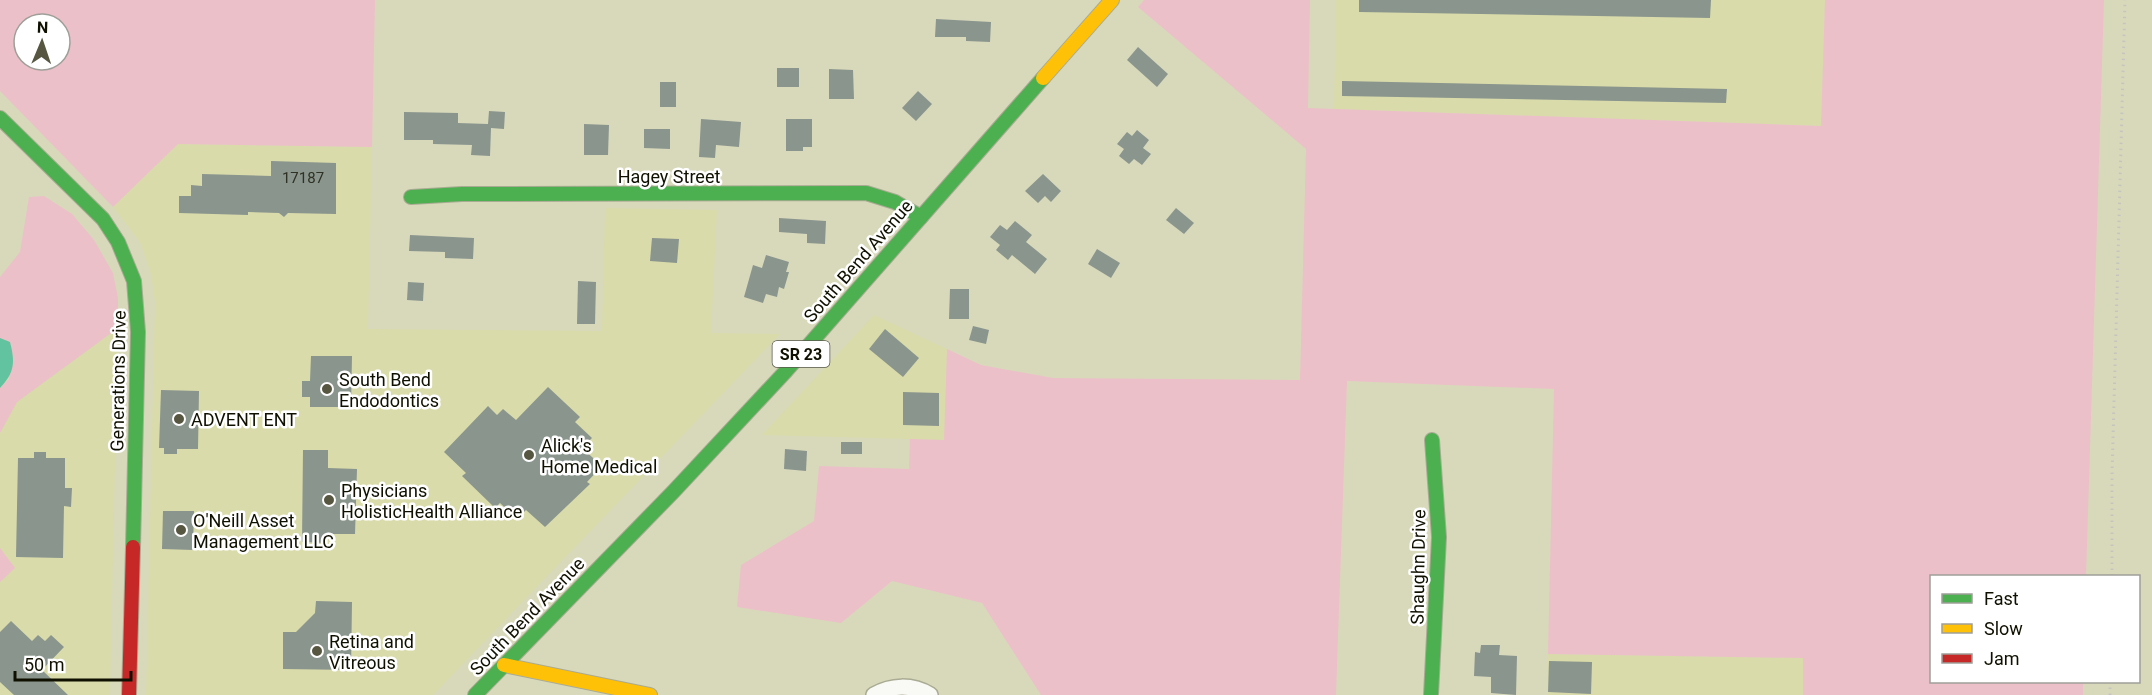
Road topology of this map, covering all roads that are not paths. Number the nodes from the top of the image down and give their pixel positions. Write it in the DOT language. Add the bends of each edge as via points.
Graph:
graph roads {
  1 [pos="1112,0"];
  2 [pos="0,118"];
  3 [pos="411,197"];
  4 [pos="921,217"];
  5 [pos="1432,440"];
  6 [pos="504,665"];
  7 [pos="129,695"];
  8 [pos="475,695"];
  9 [pos="650,695"];
  10 [pos="874,695"];
  11 [pos="930,695"];
  12 [pos="1431,695"];
  1 -- 4 [label="street, South Bend Avenue / SR 23"];
  2 -- 7 [label="street, Generations Drive" via="103,219 118,242 134,281 138,332"];
  3 -- 4 [label="street, Hagey Street" via="866,193 889,198"];
  4 -- 6 [label="street, South Bend Avenue / SR 23" via="786,371"];
  5 -- 12 [label="street, Shaughn Drive" via="1439,537"];
  6 -- 8 [label="street, South Bend Avenue / SR 23"];
  6 -- 9 [label="street"];
  10 -- 11 [label="street" via="897,687"];
}
